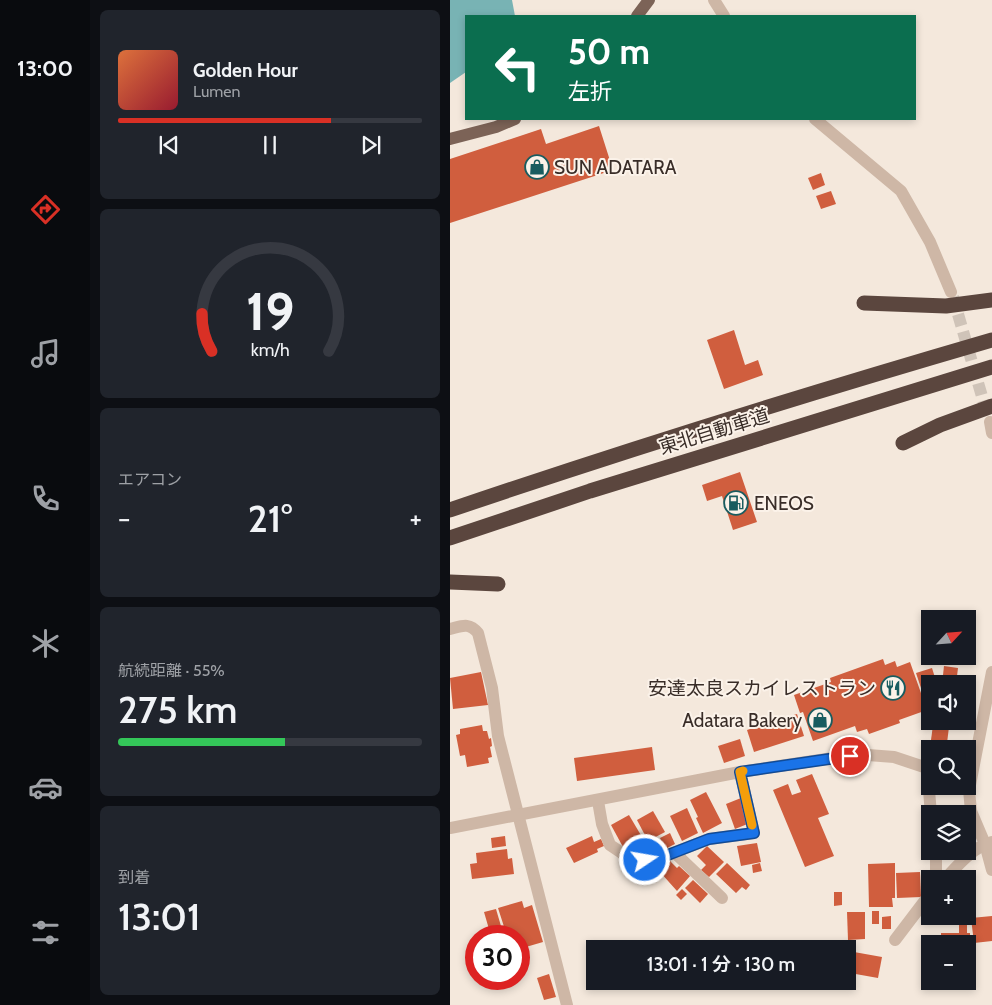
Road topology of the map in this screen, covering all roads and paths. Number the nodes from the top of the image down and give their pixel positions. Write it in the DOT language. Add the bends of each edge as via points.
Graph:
graph roads {
  1 [pos="649,0"];
  2 [pos="714,0"];
  3 [pos="638,15"];
  4 [pos="723,15"];
  5 [pos="513,120"];
  6 [pos="816,120"];
  7 [pos="450,139"];
  8 [pos="951,292"];
  9 [pos="992,300"];
  10 [pos="864,303"];
  11 [pos="992,340"];
  12 [pos="992,367"];
  13 [pos="991,420"];
  14 [pos="903,443"];
  15 [pos="450,510"];
  16 [pos="450,538"];
  17 [pos="450,582"];
  18 [pos="498,584"];
  19 [pos="450,629"];
  20 [pos="992,672"];
  21 [pos="976,741"];
  22 [pos="921,765"];
  23 [pos="740,772"];
  24 [pos="967,795"];
  25 [pos="598,801"];
  26 [pos="517,814"];
  27 [pos="450,828"];
  28 [pos="988,843"];
  29 [pos="675,852"];
  30 [pos="953,870"];
  31 [pos="992,870"];
  32 [pos="722,898"];
  33 [pos="921,906"];
  34 [pos="894,940"];
  35 [pos="566,1005"];
  1 -- 3 [label="main road"];
  2 -- 4 [label="street"];
  5 -- 7 [label="main road"];
  6 -- 8 [label="street" via="902,191 930,242"];
  9 -- 10 [label="highway" via="946,306"];
  11 -- 15 [label="highway, 東北自動車道" via="720,421"];
  12 -- 16 [label="highway, 東北自動車道" via="590,491"];
  13 -- 14 [label="highway" via="940,425"];
  17 -- 18 [label="highway"];
  19 -- 26 [label="street" via="467,625 478,633"];
  20 -- 21 [label="street"];
  22 -- 23 [label="street" via="905,759 868,755"];
  23 -- 25 [label="street"];
  23 -- 29 [label="street" via="754,833 709,839"];
  24 -- 28 [label="street" via="971,812"];
  25 -- 26 [label="street"];
  25 -- 29 [label="street" via="606,837 616,850 645,860"];
  26 -- 27 [label="street"];
  26 -- 35 [label="street"];
  28 -- 30 [label="street" via="964,858"];
  28 -- 31 [label="street"];
  29 -- 32 [label="street"];
  33 -- 34 [label="street"];
}
